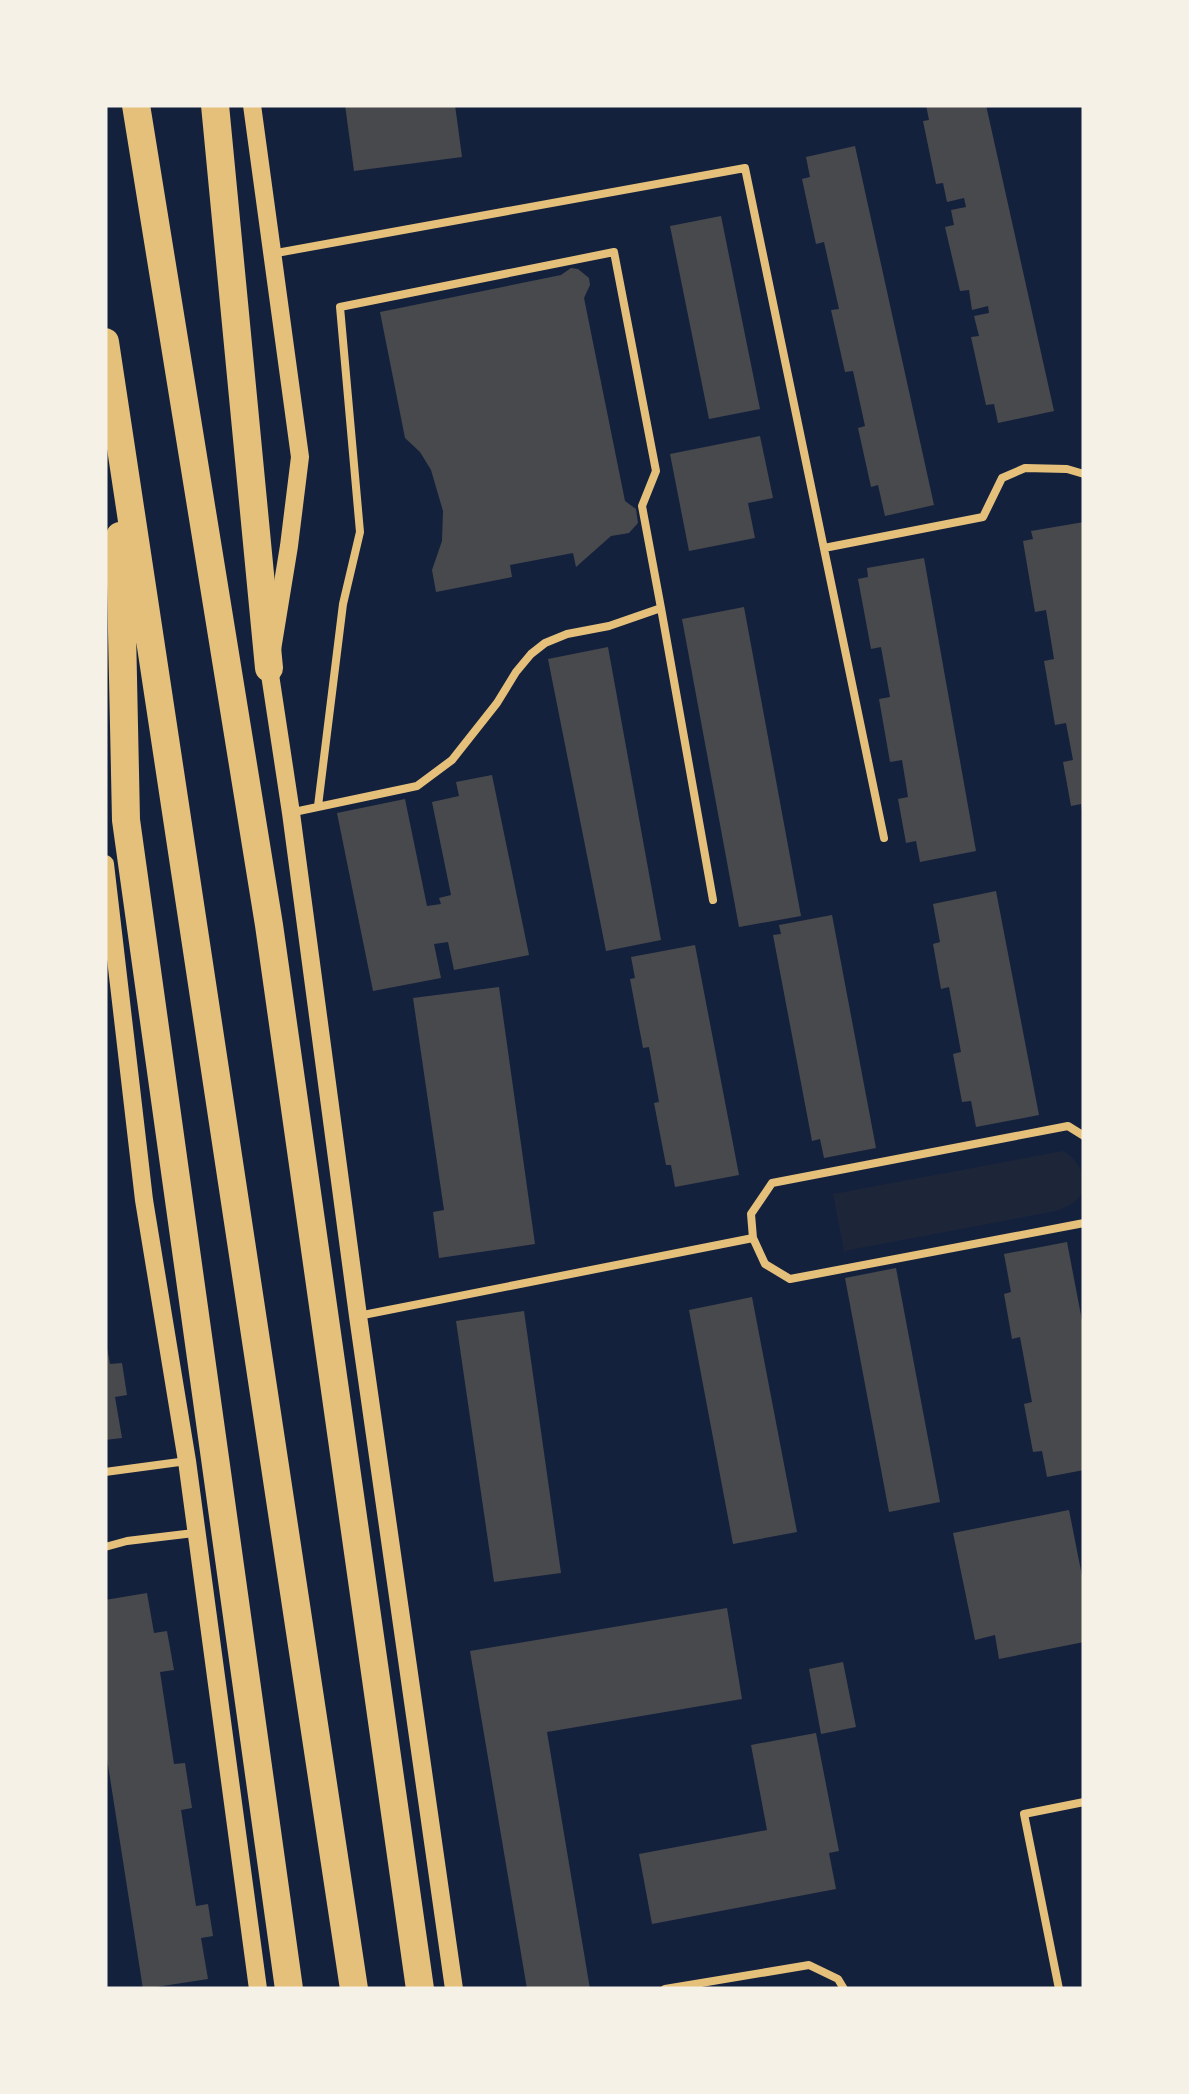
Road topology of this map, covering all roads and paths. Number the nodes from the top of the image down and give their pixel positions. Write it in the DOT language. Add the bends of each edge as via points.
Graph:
graph roads {
  1 [pos="136,105"];
  2 [pos="215,105"];
  3 [pos="252,105"];
  4 [pos="271,254"];
  5 [pos="105,342"];
  6 [pos="118,425"];
  7 [pos="1084,474"];
  8 [pos="824,548"];
  9 [pos="661,608"];
  10 [pos="270,668"];
  11 [pos="318,806"];
  12 [pos="291,812"];
  13 [pos="884,838"];
  14 [pos="105,864"];
  15 [pos="713,900"];
  16 [pos="1084,1136"];
  17 [pos="1084,1223"];
  18 [pos="753,1238"];
  19 [pos="358,1316"];
  20 [pos="186,1460"];
  21 [pos="105,1472"];
  22 [pos="195,1533"];
  23 [pos="105,1547"];
  24 [pos="1084,1802"];
  25 [pos="258,1989"];
  26 [pos="290,1989"];
  27 [pos="354,1989"];
  28 [pos="420,1989"];
  29 [pos="454,1989"];
  30 [pos="665,1989"];
  31 [pos="844,1989"];
  32 [pos="1059,1989"];
  1 -- 28 [label="highway" via="269,925"];
  2 -- 10 [label="highway"];
  3 -- 4 [label="street"];
  4 -- 8 [label="lane" via="744,168"];
  4 -- 10 [label="street" via="300,457"];
  5 -- 6 [label="highway"];
  6 -- 26 [label="highway" via="126,820"];
  6 -- 27 [label="highway"];
  7 -- 8 [label="lane" via="1025,468 1002,478 984,516"];
  8 -- 13 [label="lane"];
  9 -- 11 [label="lane" via="545,643 452,760 417,786"];
  9 -- 11 [label="lane" via="642,506 656,471 614,252 340,307 360,532 343,604"];
  9 -- 15 [label="lane"];
  10 -- 12 [label="street"];
  11 -- 12 [label="lane"];
  12 -- 19 [label="street"];
  14 -- 20 [label="street" via="144,1200"];
  16 -- 18 [label="lane" via="1068,1126 772,1183 750,1214"];
  17 -- 18 [label="lane" via="790,1279 765,1264"];
  18 -- 19 [label="lane"];
  19 -- 29 [label="street"];
  20 -- 21 [label="lane"];
  20 -- 22 [label="street"];
  22 -- 23 [label="lane"];
  22 -- 25 [label="street"];
  24 -- 32 [label="lane" via="1024,1814"];
  30 -- 31 [label="lane" via="808,1965"];
}
